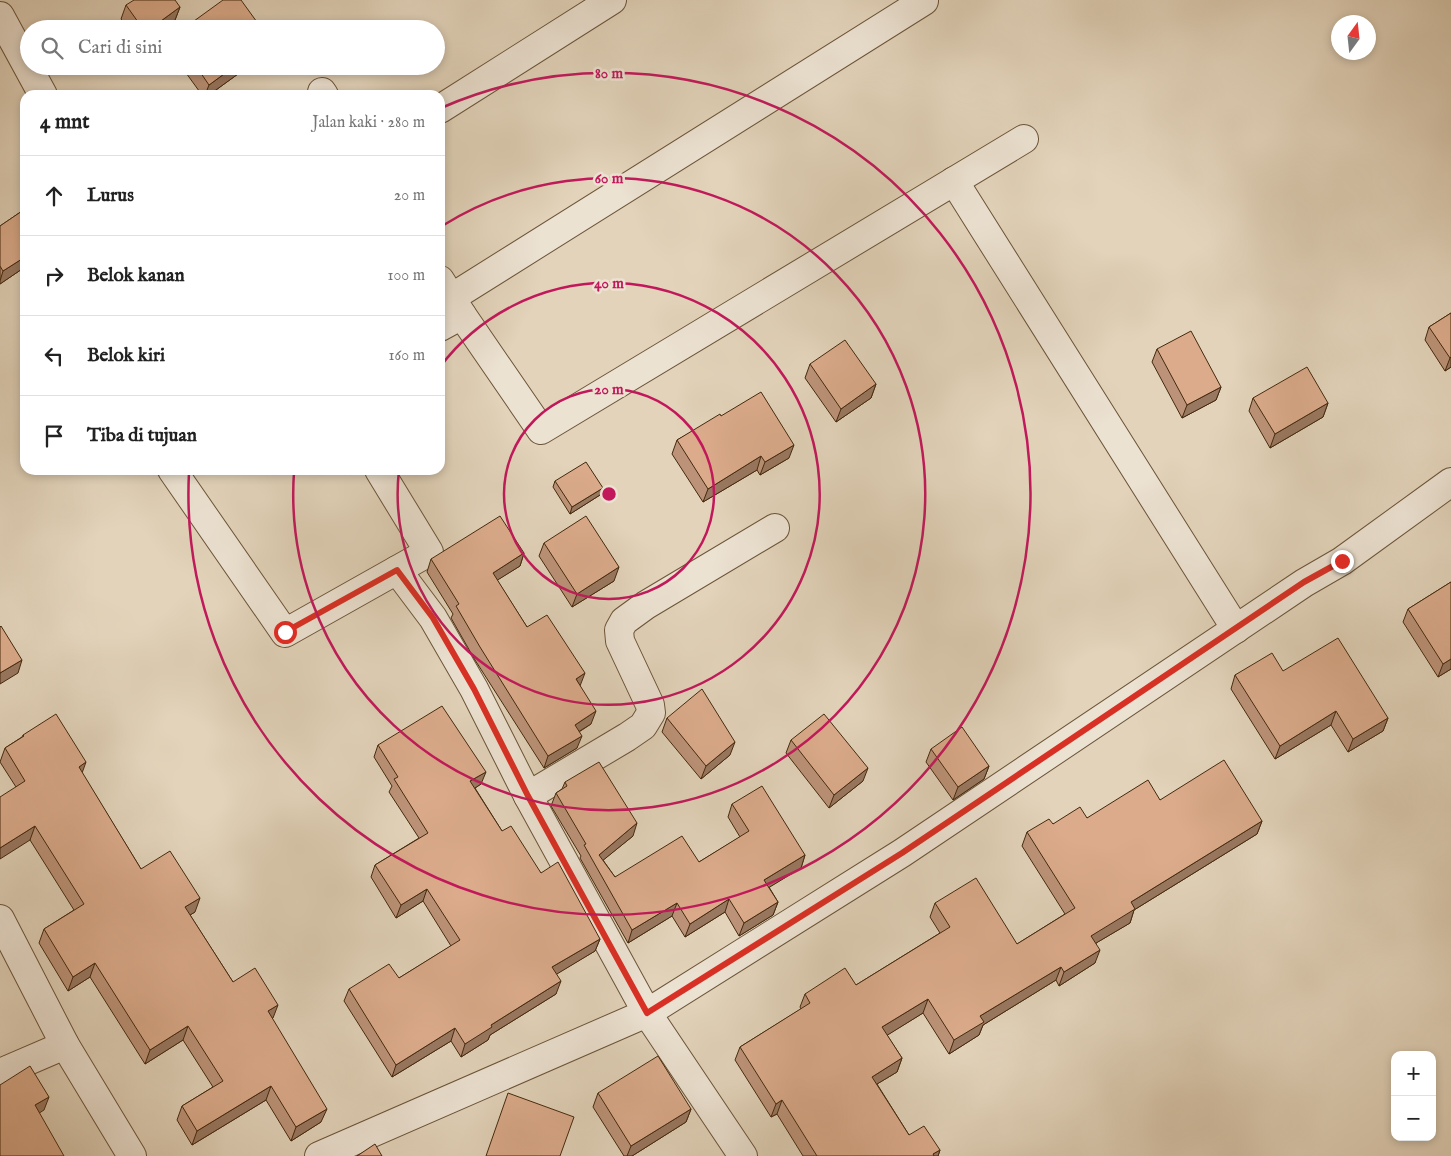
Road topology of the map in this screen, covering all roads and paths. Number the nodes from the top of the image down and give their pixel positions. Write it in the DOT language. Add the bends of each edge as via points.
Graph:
graph roads {
  1 [pos="612,0"];
  2 [pos="924,1"];
  3 [pos="0,16"];
  4 [pos="20,53"];
  5 [pos="32,75"];
  6 [pos="40,90"];
  7 [pos="445,106"];
  8 [pos="1024,139"];
  9 [pos="954,181"];
  10 [pos="448,305"];
  11 [pos="175,475"];
  12 [pos="382,475"];
  13 [pos="1451,482"];
  14 [pos="775,528"];
  15 [pos="397,570"];
  16 [pos="1236,629"];
  17 [pos="528,796"];
  18 [pos="0,918"];
  19 [pos="647,1013"];
  20 [pos="65,1044"];
  21 [pos="0,1073"];
  22 [pos="132,1156"];
  23 [pos="320,1156"];
  24 [pos="743,1156"];
  1 -- 7 [label="street"];
  2 -- 10 [label="street"];
  3 -- 4 [label="street"];
  5 -- 6 [label="street"];
  8 -- 9 [label="street"];
  9 -- 10 [label="street" via="541,430"];
  9 -- 16 [label="street"];
  11 -- 15 [label="street" via="285,632"];
  12 -- 15 [label="street" via="429,552"];
  13 -- 16 [label="street" via="1342,561 1304,582"];
  14 -- 17 [label="street" via="624,621 619,630 620,641 650,705 648,719 627,737"];
  15 -- 17 [label="street" via="433,618 474,689"];
  16 -- 19 [label="street" via="902,853"];
  17 -- 19 [label="street"];
  18 -- 20 [label="street"];
  19 -- 23 [label="street"];
  19 -- 24 [label="street"];
  20 -- 21 [label="street"];
  20 -- 22 [label="street"];
}
